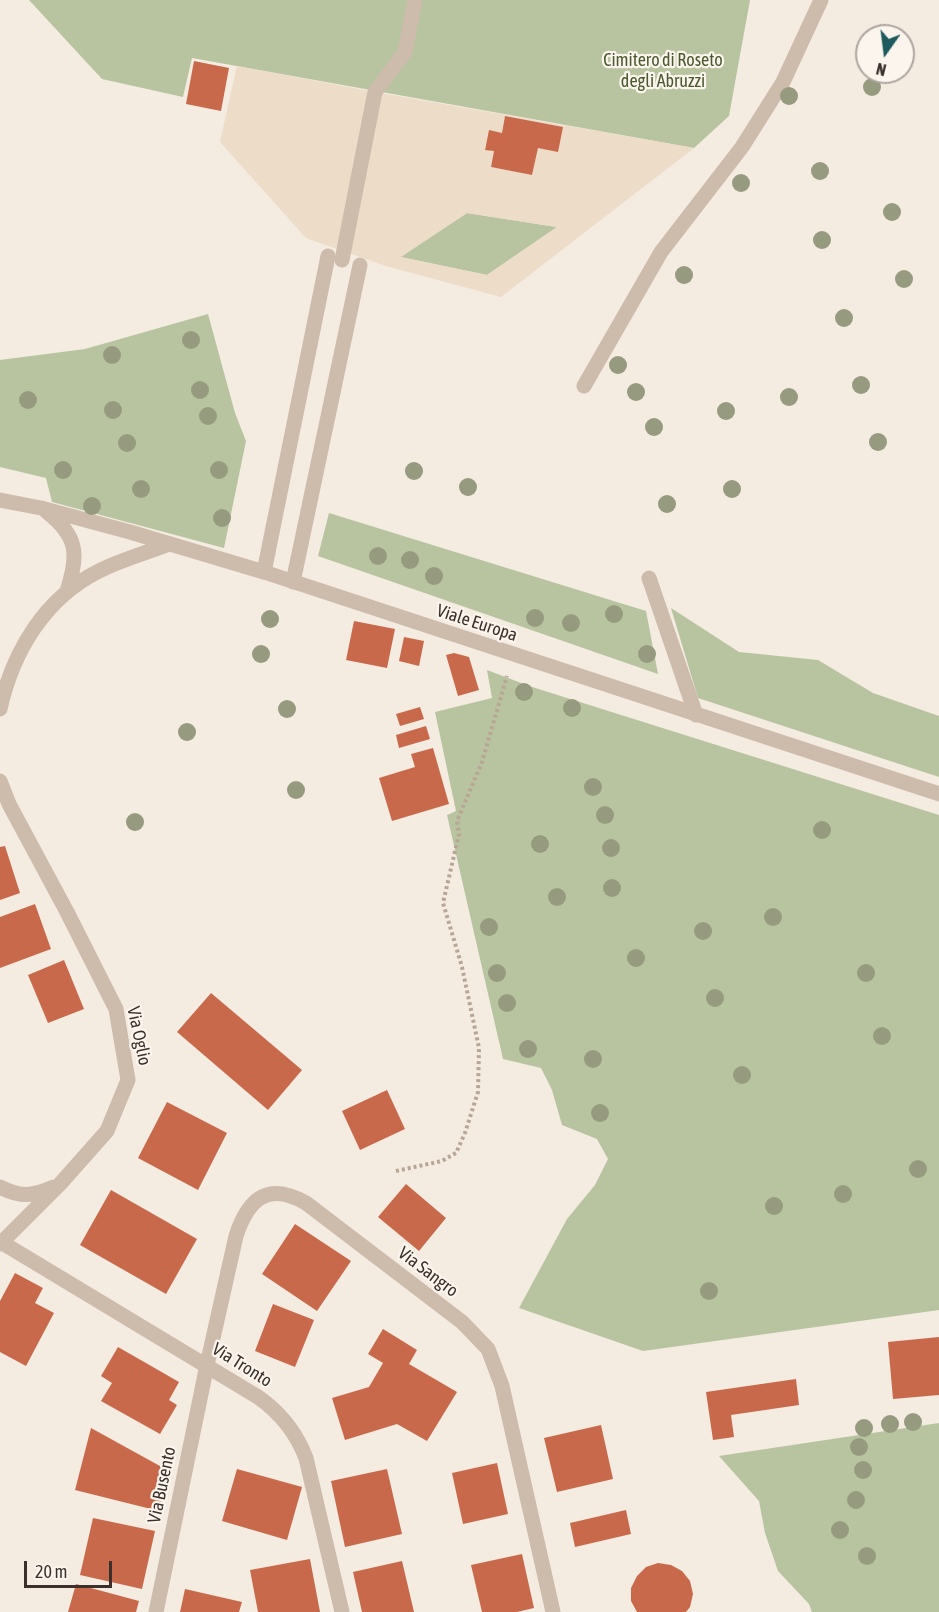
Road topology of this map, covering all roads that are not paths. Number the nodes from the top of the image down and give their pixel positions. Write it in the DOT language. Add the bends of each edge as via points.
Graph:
graph roads {
  1 [pos="415,0"];
  2 [pos="821,0"];
  3 [pos="360,265"];
  4 [pos="584,386"];
  5 [pos="0,500"];
  6 [pos="41,508"];
  7 [pos="169,544"];
  8 [pos="264,573"];
  9 [pos="649,578"];
  10 [pos="293,582"];
  11 [pos="67,591"];
  12 [pos="0,709"];
  13 [pos="696,715"];
  14 [pos="0,781"];
  15 [pos="939,794"];
  16 [pos="60,1184"];
  17 [pos="0,1187"];
  18 [pos="1,1243"];
  19 [pos="207,1365"];
  20 [pos="156,1612"];
  21 [pos="342,1612"];
  22 [pos="553,1612"];
  1 -- 8 [label="street" via="405,52 375,92"];
  2 -- 4 [label="street" via="783,82 742,147 661,252"];
  3 -- 10 [label="street"];
  5 -- 6 [label="street, Viale Europa"];
  6 -- 7 [label="street, Viale Europa"];
  6 -- 11 [label="street" via="63,526 73,545 74,561"];
  7 -- 8 [label="street, Viale Europa"];
  7 -- 11 [label="street" via="101,570"];
  8 -- 10 [label="street, Viale Europa"];
  9 -- 13 [label="street"];
  10 -- 13 [label="street, Viale Europa"];
  11 -- 12 [label="street" via="36,624 24,644 12,667"];
  13 -- 15 [label="street, Viale Europa"];
  14 -- 16 [label="street, Via Oglio" via="116,1009 128,1080 107,1131"];
  16 -- 17 [label="street" via="29,1195"];
  16 -- 18 [label="street, Via Oglio"];
  18 -- 19 [label="street, Via Tronto"];
  19 -- 20 [label="street, Via Busento"];
  19 -- 21 [label="street, Via Tronto" via="266,1403 298,1438 310,1470"];
  19 -- 22 [label="street, Via Sangro" via="236,1236 246,1212 255,1200 267,1194 283,1193 298,1198 462,1322 488,1349 502,1386"];
}
